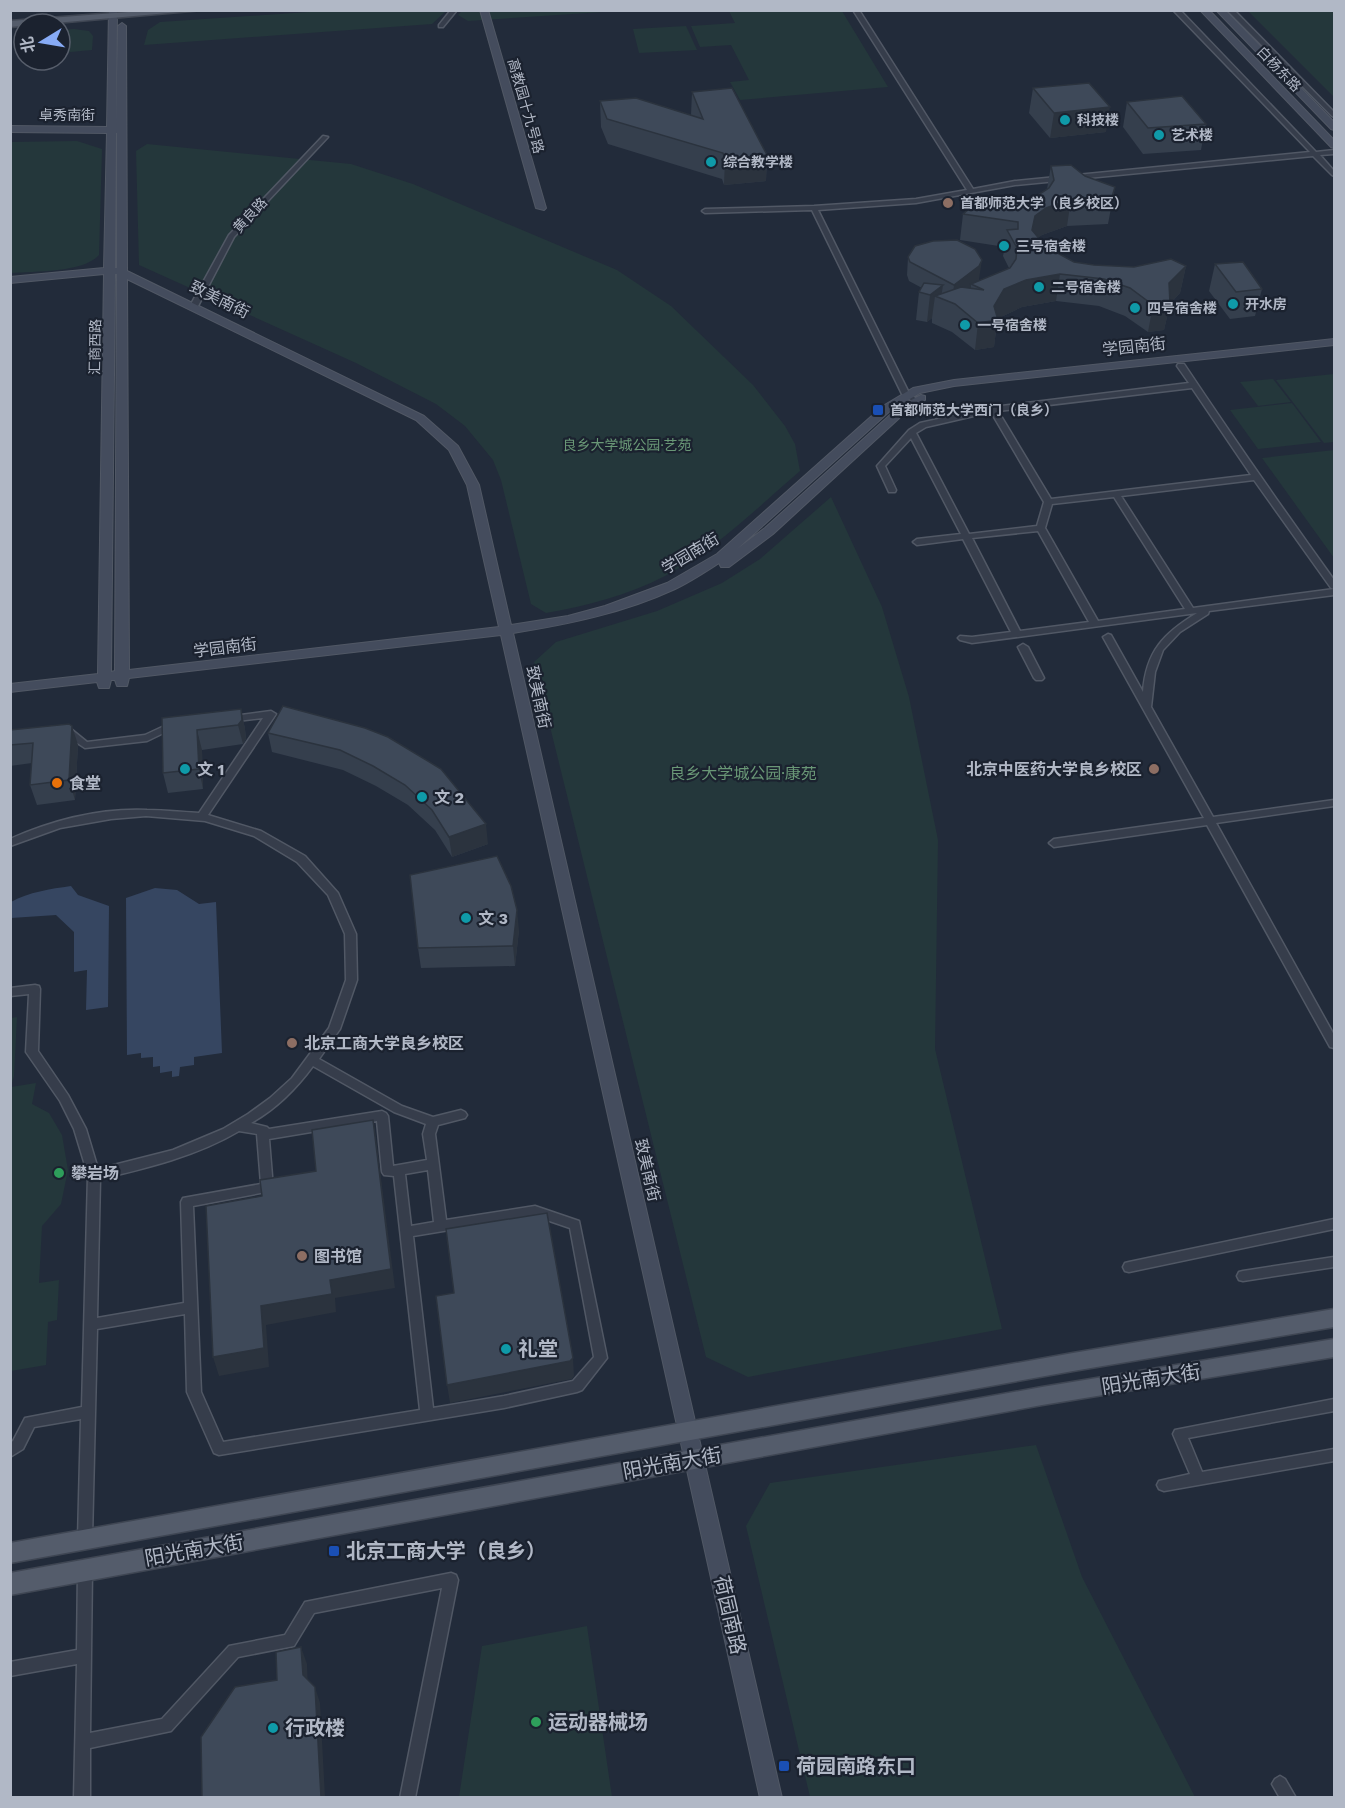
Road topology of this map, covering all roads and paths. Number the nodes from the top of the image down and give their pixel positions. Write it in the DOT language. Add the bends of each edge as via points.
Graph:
graph roads {
  1 [pos="70,10"];
  2 [pos="198,10"];
  3 [pos="454,10"];
  4 [pos="484,10"];
  5 [pos="856,10"];
  6 [pos="1176,10"];
  7 [pos="1203,10"];
  8 [pos="1220,10"];
  9 [pos="1230,10"];
  10 [pos="118,13"];
  11 [pos="10,15"];
  12 [pos="10,24"];
  13 [pos="441,26"];
  14 [pos="1335,115"];
  15 [pos="1335,127"];
  16 [pos="10,129"];
  17 [pos="119,133"];
  18 [pos="10,135"];
  19 [pos="325,137"];
  20 [pos="1335,145"];
  21 [pos="1335,152"];
  22 [pos="1315,154"];
  23 [pos="1335,174"];
  24 [pos="971,191"];
  25 [pos="541,208"];
  26 [pos="814,208"];
  27 [pos="705,211"];
  28 [pos="117,272"];
  29 [pos="10,280"];
  30 [pos="194,306"];
  31 [pos="1335,342"];
  32 [pos="1335,350"];
  33 [pos="1182,366"];
  34 [pos="1195,385"];
  35 [pos="911,398"];
  36 [pos="993,410"];
  37 [pos="912,432"];
  38 [pos="1256,477"];
  39 [pos="892,490"];
  40 [pos="1116,494"];
  41 [pos="1048,502"];
  42 [pos="1041,528"];
  43 [pos="966,537"];
  44 [pos="917,543"];
  45 [pos="1335,586"];
  46 [pos="1335,592"];
  47 [pos="1210,609"];
  48 [pos="1191,611"];
  49 [pos="1095,624"];
  50 [pos="508,634"];
  51 [pos="1017,634"];
  52 [pos="1108,637"];
  53 [pos="963,638"];
  54 [pos="1023,647"];
  55 [pos="1039,678"];
  56 [pos="122,679"];
  57 [pos="105,681"];
  58 [pos="10,688"];
  59 [pos="10,696"];
  60 [pos="1147,706"];
  61 [pos="215,720"];
  62 [pos="181,724"];
  63 [pos="56,732"];
  64 [pos="1335,803"];
  65 [pos="202,816"];
  66 [pos="1210,820"];
  67 [pos="10,843"];
  68 [pos="1054,843"];
  69 [pos="10,992"];
  70 [pos="1335,1044"];
  71 [pos="313,1061"];
  72 [pos="461,1115"];
  73 [pos="433,1122"];
  74 [pos="238,1126"];
  75 [pos="263,1135"];
  76 [pos="433,1164"];
  77 [pos="399,1170"];
  78 [pos="94,1175"];
  79 [pos="1335,1224"];
  80 [pos="441,1226"];
  81 [pos="406,1232"];
  82 [pos="1335,1262"];
  83 [pos="1129,1267"];
  84 [pos="1243,1276"];
  85 [pos="191,1307"];
  86 [pos="1335,1318"];
  87 [pos="90,1325"];
  88 [pos="1335,1348"];
  89 [pos="1335,1405"];
  90 [pos="88,1412"];
  91 [pos="427,1415"];
  92 [pos="689,1433"];
  93 [pos="10,1451"];
  94 [pos="1335,1455"];
  95 [pos="695,1459"];
  96 [pos="1199,1480"];
  97 [pos="1164,1485"];
  98 [pos="85,1539"];
  99 [pos="10,1553"];
  100 [pos="86,1570"];
  101 [pos="10,1584"];
  102 [pos="84,1656"];
  103 [pos="10,1669"];
  104 [pos="83,1742"];
  105 [pos="82,1797"];
  106 [pos="407,1797"];
  107 [pos="771,1797"];
  1 -- 11 [label="main road"];
  2 -- 10 [label="main road"];
  3 -- 13 [label="street"];
  4 -- 25 [label="street, 高教园十九号路"];
  5 -- 24 [label="street"];
  6 -- 22 [label="street"];
  7 -- 20 [label="street, 白杨东路"];
  8 -- 15 [label="street, 白杨东路"];
  9 -- 14 [label="street"];
  10 -- 12 [label="main road"];
  10 -- 17 [label="street, 汇商西路"];
  16 -- 17 [label="street, 卓秀南街"];
  17 -- 18 [label="street, 卓秀南街"];
  17 -- 28 [label="street, 汇商西路"];
  19 -- 30 [label="street, 黄良路" via="231,236"];
  21 -- 22 [label="street"];
  22 -- 23 [label="street"];
  22 -- 24 [label="street" via="1015,183"];
  24 -- 26 [label="street" via="916,201"];
  26 -- 27 [label="street"];
  26 -- 35 [label="street"];
  28 -- 29 [label="street"];
  28 -- 30 [label="street, 致美南街"];
  28 -- 56 [label="street, 汇商西路"];
  28 -- 57 [label="street, 汇商西路"];
  30 -- 50 [label="street, 致美南街" via="420,418 454,448 473,485"];
  31 -- 35 [label="street, 学园南街" via="930,386"];
  32 -- 33 [label="street, 学园南街"];
  33 -- 34 [label="street"];
  33 -- 35 [label="street, 学园南街"];
  34 -- 36 [label="street"];
  34 -- 38 [label="street"];
  35 -- 50 [label="street, 学园南街" via="769,531 710,573 617,615 536,635"];
  36 -- 37 [label="street" via="923,425"];
  36 -- 41 [label="street"];
  37 -- 39 [label="street" via="881,466"];
  37 -- 43 [label="street"];
  38 -- 40 [label="street"];
  38 -- 45 [label="street"];
  40 -- 41 [label="street"];
  40 -- 48 [label="street"];
  41 -- 42 [label="street"];
  42 -- 43 [label="street"];
  42 -- 49 [label="street"];
  43 -- 44 [label="street"];
  43 -- 51 [label="street"];
  46 -- 47 [label="street"];
  47 -- 48 [label="street"];
  47 -- 60 [label="street" via="1174,632 1155,652 1147,675"];
  48 -- 49 [label="street"];
  49 -- 51 [label="street"];
  50 -- 56 [label="street, 学园南街"];
  50 -- 92 [label="street, 致美南街"];
  51 -- 53 [label="street"];
  52 -- 60 [label="street"];
  54 -- 55 [label="street"];
  56 -- 57 [label="street, 学园南街"];
  57 -- 58 [label="street, 学园南街"];
  57 -- 59 [label="street, 学园南街"];
  60 -- 66 [label="street"];
  61 -- 65 [label="street" via="271,714"];
  62 -- 63 [label="street" via="170,725 147,738 85,745 68,731"];
  64 -- 66 [label="street"];
  65 -- 67 [label="street" via="120,814 49,828"];
  65 -- 71 [label="street" via="247,827 295,852 330,887 342,908 353,955 351,981 333,1033"];
  66 -- 68 [label="street"];
  66 -- 70 [label="street"];
  69 -- 78 [label="street" via="35,989 32,1052 76,1121"];
  71 -- 73 [label="street" via="398,1108"];
  71 -- 74 [label="street" via="294,1083"];
  72 -- 73 [label="street"];
  73 -- 76 [label="street" via="429,1134"];
  74 -- 75 [label="street" via="263,1130"];
  74 -- 78 [label="street" via="170,1158"];
  75 -- 77 [label="street" via="382,1116 388,1172"];
  75 -- 85 [label="street" via="267,1188 187,1202"];
  76 -- 77 [label="street"];
  76 -- 80 [label="street"];
  77 -- 81 [label="street"];
  78 -- 87 [label="street"];
  79 -- 83 [label="street"];
  80 -- 81 [label="street"];
  80 -- 91 [label="street" via="535,1211 575,1225 601,1358 577,1386"];
  81 -- 91 [label="street"];
  82 -- 84 [label="street"];
  85 -- 87 [label="street"];
  85 -- 91 [label="street" via="194,1392 219,1449"];
  86 -- 92 [label="main road, 阳光南大街"];
  87 -- 90 [label="street"];
  88 -- 95 [label="main road, 阳光南大街"];
  89 -- 96 [label="street" via="1180,1434"];
  90 -- 93 [label="street" via="30,1422 18,1445"];
  90 -- 98 [label="street"];
  92 -- 95 [label="street, 荷园南路"];
  92 -- 98 [label="main road, 阳光南大街"];
  94 -- 96 [label="street"];
  95 -- 100 [label="main road, 阳光南大街"];
  95 -- 107 [label="street, 荷园南路"];
  96 -- 97 [label="street"];
  98 -- 99 [label="main road, 阳光南大街"];
  100 -- 101 [label="main road, 阳光南大街"];
  100 -- 102 [label="street"];
  102 -- 103 [label="street"];
  102 -- 104 [label="street"];
  104 -- 105 [label="street"];
  104 -- 106 [label="street" via="166,1726 234,1651 289,1641 310,1606 450,1580"];
}
